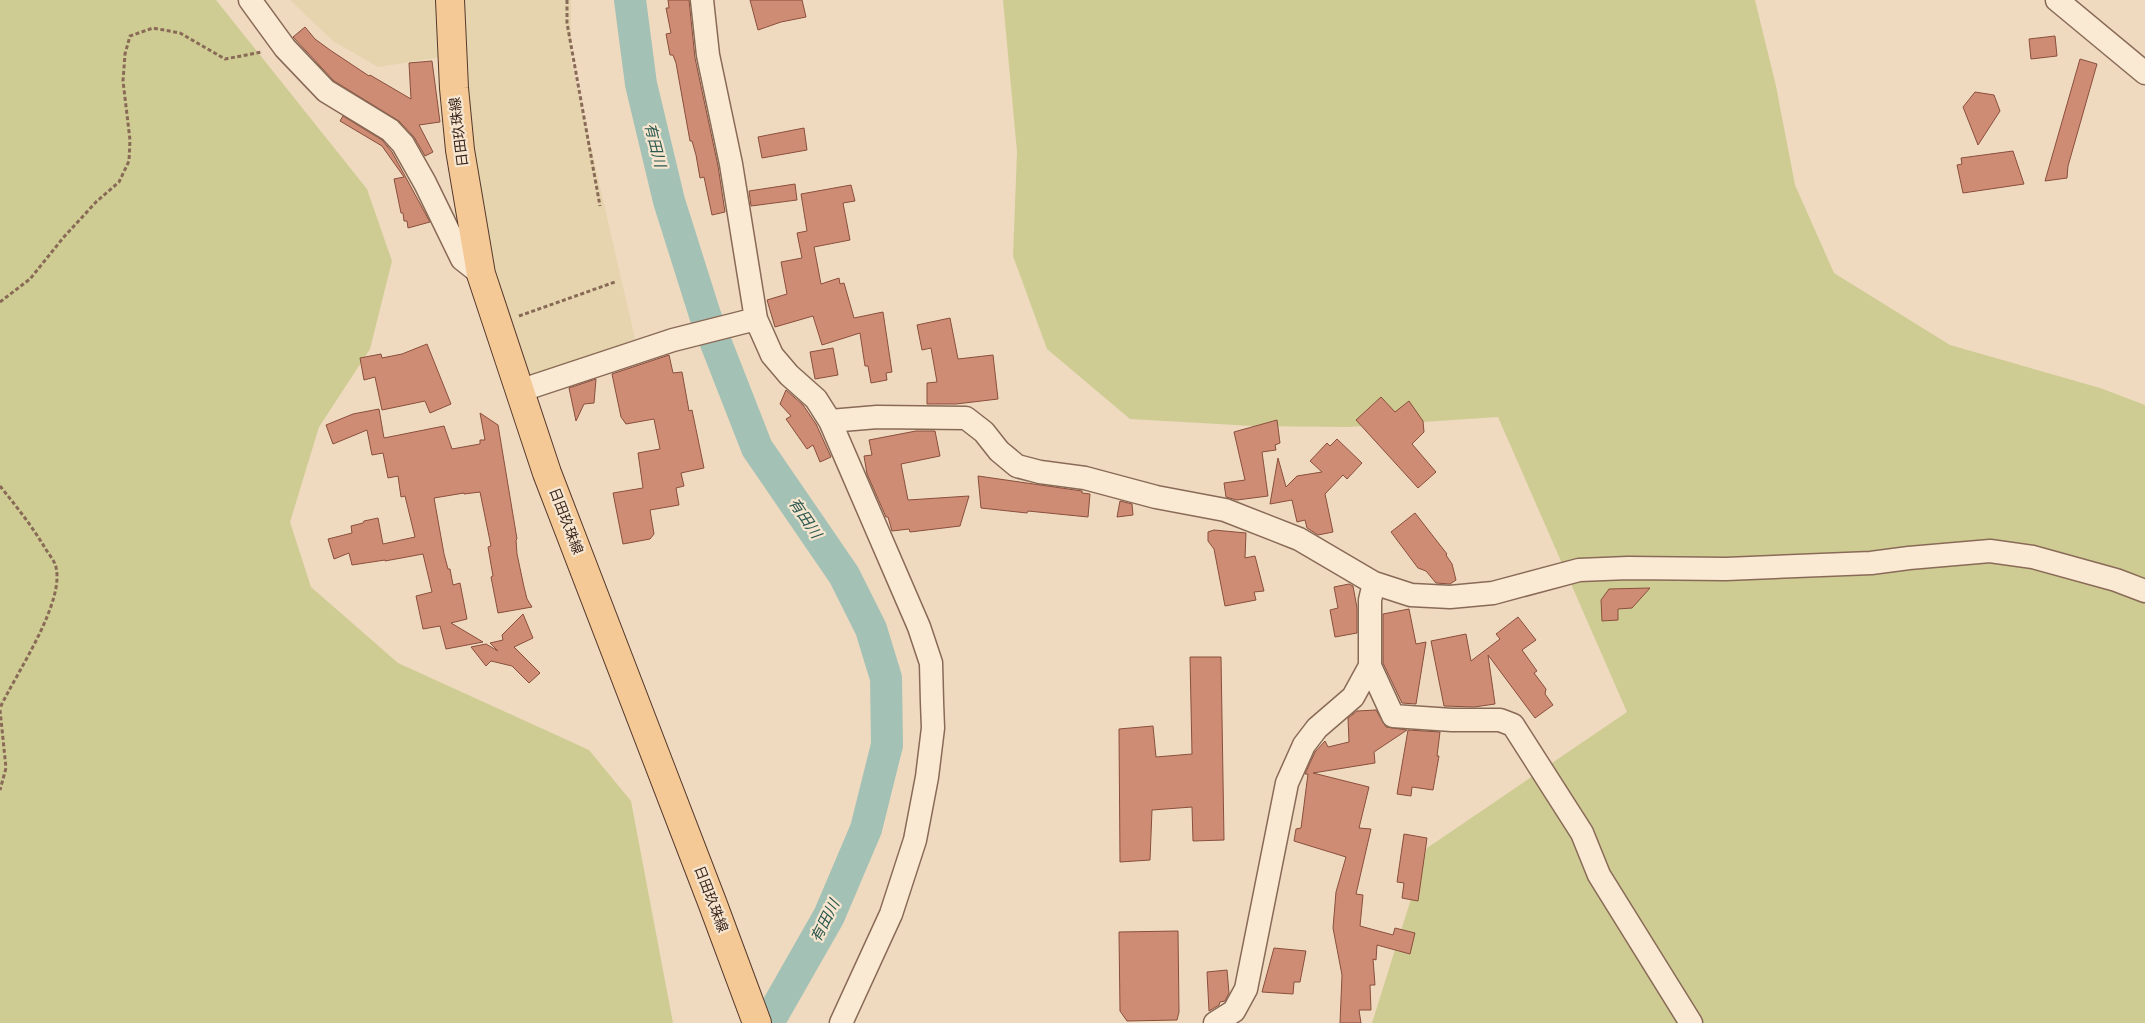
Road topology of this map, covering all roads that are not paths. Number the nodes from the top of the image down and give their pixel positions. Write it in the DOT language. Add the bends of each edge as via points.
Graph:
graph roads {
  1 [pos="250,0"];
  2 [pos="450,0"];
  3 [pos="702,0"];
  4 [pos="2057,0"];
  5 [pos="2145,73"];
  6 [pos="481,274"];
  7 [pos="756,320"];
  8 [pos="519,391"];
  9 [pos="830,421"];
  10 [pos="1374,583"];
  11 [pos="2145,591"];
  12 [pos="1370,666"];
  13 [pos="756,1023"];
  14 [pos="841,1023"];
  15 [pos="1215,1023"];
  16 [pos="1691,1023"];
  1 -- 6 [label="street" via="285,48 326,91 390,130 403,144 462,259"];
  2 -- 6 [label="main road, 日田玖珠線" via="460,150"];
  3 -- 7 [label="street" via="708,55 731,164"];
  4 -- 5 [label="street"];
  6 -- 8 [label="main road, 日田玖珠線"];
  7 -- 8 [label="street" via="674,340"];
  7 -- 9 [label="street" via="772,356 788,375 816,398"];
  8 -- 13 [label="main road, 日田玖珠線" via="547,473"];
  9 -- 10 [label="street" via="877,417 966,418 1017,466 1225,510 1299,539"];
  9 -- 14 [label="street" via="919,627 931,663 933,728 915,840 892,914"];
  10 -- 11 [label="street" via="1411,595 1450,598 1493,593 1579,570 1726,569 1871,563 1990,550 2033,557"];
  10 -- 12 [label="street" via="1370,600"];
  12 -- 15 [label="street" via="1353,697 1304,745 1287,783 1246,989 1234,1012"];
  12 -- 16 [label="street" via="1393,716 1500,720 1513,725 1577,826 1599,875"];
}
